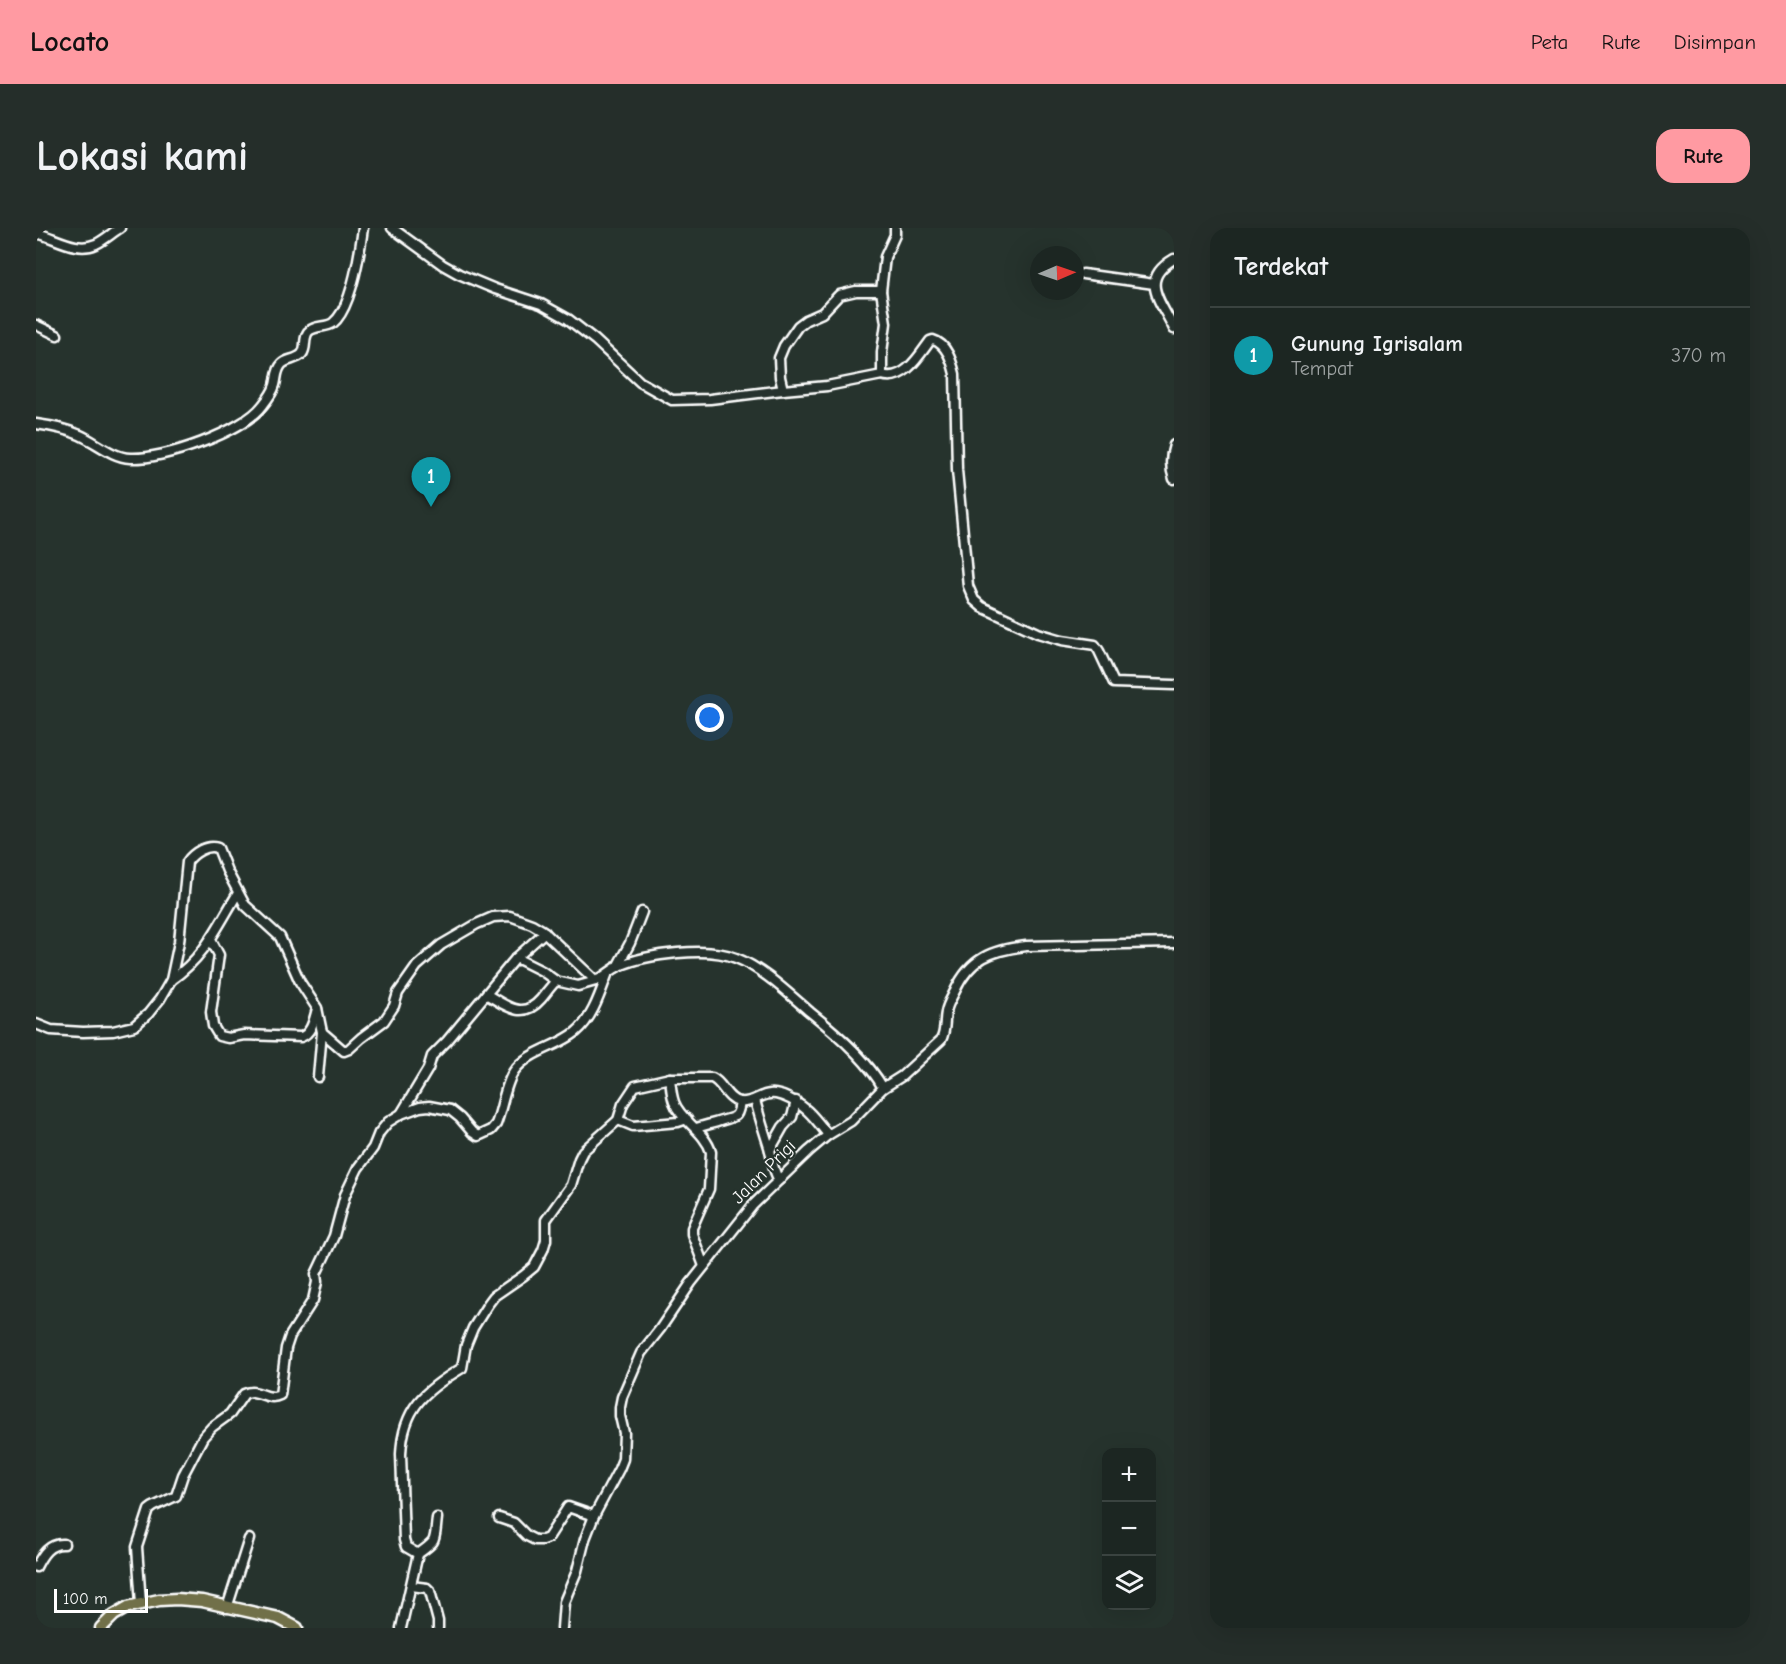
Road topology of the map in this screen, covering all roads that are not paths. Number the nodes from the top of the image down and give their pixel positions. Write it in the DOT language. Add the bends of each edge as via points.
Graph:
graph roads {
  1 [pos="120,228"];
  2 [pos="363,228"];
  3 [pos="392,228"];
  4 [pos="895,228"];
  5 [pos="36,233"];
  6 [pos="1174,259"];
  7 [pos="1084,274"];
  8 [pos="1154,284"];
  9 [pos="881,291"];
  10 [pos="36,325"];
  11 [pos="1174,329"];
  12 [pos="57,334"];
  13 [pos="882,375"];
  14 [pos="783,390"];
  15 [pos="36,424"];
  16 [pos="1174,445"];
  17 [pos="1174,479"];
  18 [pos="1174,685"];
  19 [pos="238,893"];
  20 [pos="642,912"];
  21 [pos="545,932"];
  22 [pos="211,939"];
  23 [pos="1174,944"];
  24 [pos="516,958"];
  25 [pos="617,967"];
  26 [pos="608,974"];
  27 [pos="171,980"];
  28 [pos="556,981"];
  29 [pos="596,981"];
  30 [pos="486,994"];
  31 [pos="317,1008"];
  32 [pos="36,1024"];
  33 [pos="322,1032"];
  34 [pos="318,1077"];
  35 [pos="670,1078"];
  36 [pos="883,1088"];
  37 [pos="755,1100"];
  38 [pos="796,1101"];
  39 [pos="740,1102"];
  40 [pos="401,1114"];
  41 [pos="687,1119"];
  42 [pos="618,1120"];
  43 [pos="696,1128"];
  44 [pos="828,1135"];
  45 [pos="770,1150"];
  46 [pos="779,1180"];
  47 [pos="704,1266"];
  48 [pos="594,1516"];
  49 [pos="437,1518"];
  50 [pos="499,1518"];
  51 [pos="249,1539"];
  52 [pos="64,1544"];
  53 [pos="418,1554"];
  54 [pos="36,1567"];
  55 [pos="411,1586"];
  56 [pos="141,1604"];
  57 [pos="227,1608"];
  58 [pos="101,1628"];
  59 [pos="297,1628"];
  60 [pos="401,1628"];
  61 [pos="438,1628"];
  62 [pos="562,1628"];
  1 -- 5 [label="street" via="94,245 82,247"];
  2 -- 15 [label="street" via="353,283 339,316 327,326 308,332 301,356 283,363 262,406 240,425 180,451 129,458 81,435"];
  3 -- 14 [label="street" via="442,266 541,304 568,319 640,382 672,400"];
  4 -- 9 [label="street" via="885,257"];
  6 -- 8 [label="street" via="1158,271"];
  7 -- 8 [label="street"];
  8 -- 11 [label="street"];
  9 -- 13 [label="street" via="886,323"];
  9 -- 14 [label="street" via="839,294 822,313 798,326 779,358"];
  10 -- 12 [label="street"];
  13 -- 14 [label="street"];
  13 -- 18 [label="street" via="910,367 933,340 952,360 957,470 968,586 974,600 1038,633 1095,645 1114,684"];
  16 -- 17 [label="street"];
  19 -- 22 [label="street"];
  19 -- 27 [label="street" via="216,847 209,846 188,860"];
  19 -- 31 [label="street" via="245,905 280,937"];
  20 -- 25 [label="street"];
  21 -- 24 [label="street"];
  21 -- 29 [label="street"];
  21 -- 33 [label="street" via="510,916 485,920 441,945 417,966 384,1021 350,1049 344,1050"];
  22 -- 27 [label="street" via="196,960"];
  22 -- 31 [label="street" via="219,955 211,1012 219,1036 301,1037 310,1031"];
  23 -- 36 [label="street, Jalan Prigi" via="1026,946 1004,948 983,956 960,981 946,1012 941,1040"];
  24 -- 28 [label="street"];
  24 -- 30 [label="street"];
  25 -- 26 [label="street"];
  25 -- 36 [label="street" via="667,954 735,957 825,1023"];
  26 -- 29 [label="street"];
  26 -- 40 [label="street" via="581,1027 515,1069 491,1130 478,1137 450,1110 437,1107 420,1107"];
  27 -- 32 [label="street" via="148,1014 134,1026 83,1032 51,1030"];
  28 -- 29 [label="street" via="578,986"];
  28 -- 30 [label="street" via="527,1010 515,1010"];
  30 -- 40 [label="street" via="432,1056"];
  31 -- 33 [label="street"];
  33 -- 34 [label="street"];
  35 -- 39 [label="street" via="712,1078"];
  35 -- 41 [label="street" via="674,1102"];
  35 -- 42 [label="street" via="635,1086"];
  36 -- 44 [label="street, Jalan Prigi" via="851,1121"];
  37 -- 38 [label="street" via="775,1094"];
  37 -- 39 [label="street"];
  37 -- 45 [label="street"];
  38 -- 44 [label="street"];
  38 -- 45 [label="street" via="792,1117"];
  39 -- 43 [label="street" via="733,1118"];
  40 -- 56 [label="street" via="379,1133 345,1195 334,1236 316,1274 313,1300 286,1348 280,1395 272,1397 256,1391 244,1394 230,1414 203,1437 177,1496 149,1510 137,1547"];
  41 -- 42 [label="street" via="633,1126"];
  41 -- 43 [label="street"];
  42 -- 53 [label="street" via="583,1151 571,1185 546,1220 546,1240 534,1267 494,1296 473,1328 462,1368 419,1401 408,1417 401,1439 404,1540 406,1547"];
  43 -- 47 [label="street" via="711,1152 709,1189 692,1228"];
  44 -- 46 [label="street, Jalan Prigi"];
  45 -- 46 [label="street"];
  46 -- 47 [label="street, Jalan Prigi" via="738,1222"];
  47 -- 48 [label="street, Jalan Prigi" via="641,1353 620,1407 623,1459"];
  48 -- 50 [label="street" via="568,1506 548,1538 539,1540"];
  48 -- 62 [label="street, Jalan Prigi" via="564,1602"];
  49 -- 53 [label="street" via="435,1541"];
  51 -- 57 [label="street"];
  52 -- 54 [label="street" via="51,1546"];
  53 -- 55 [label="street"];
  55 -- 60 [label="street"];
  55 -- 61 [label="street" via="430,1591"];
  56 -- 57 [label="main road" via="177,1599"];
  56 -- 58 [label="main road" via="114,1615"];
  57 -- 59 [label="main road" via="278,1618"];
}
